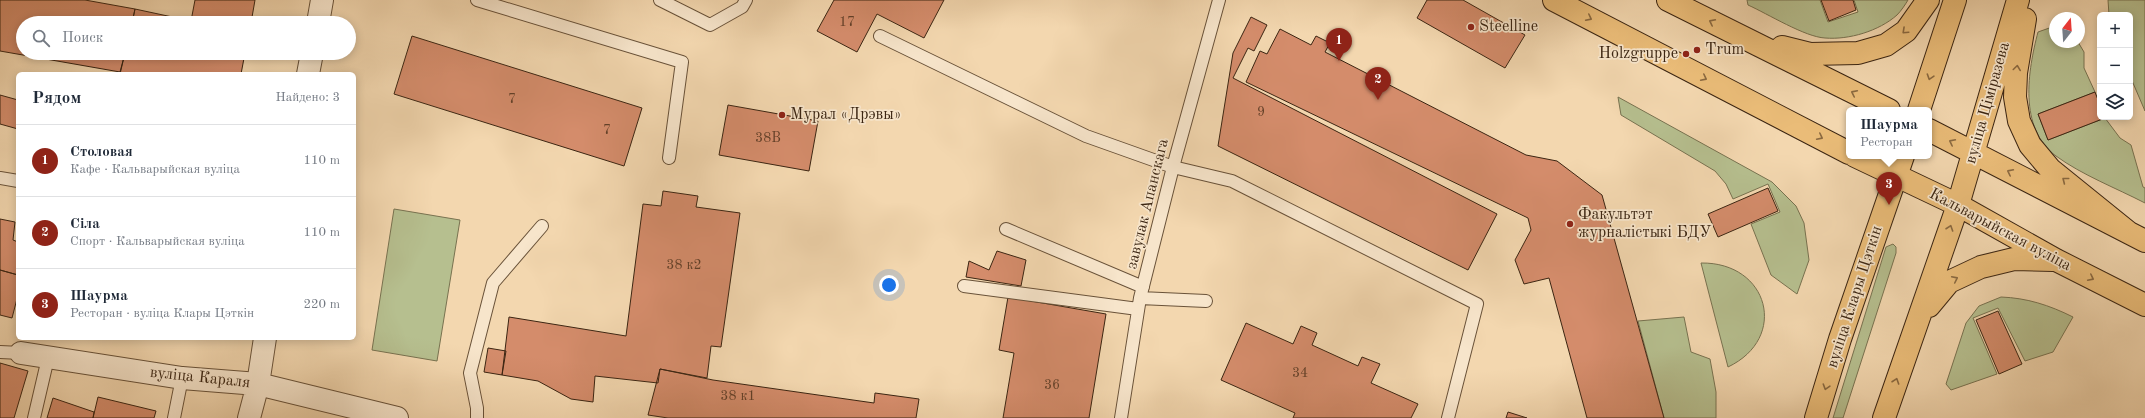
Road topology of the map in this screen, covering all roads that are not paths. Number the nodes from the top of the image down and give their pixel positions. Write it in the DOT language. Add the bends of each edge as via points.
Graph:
graph roads {
  1 [pos="322,0"];
  2 [pos="477,0"];
  3 [pos="660,0"];
  4 [pos="746,0"];
  5 [pos="1219,0"];
  6 [pos="1554,0"];
  7 [pos="1668,0"];
  8 [pos="1928,0"];
  9 [pos="1955,0"];
  10 [pos="2018,0"];
  11 [pos="2028,0"];
  12 [pos="319,16"];
  13 [pos="880,36"];
  14 [pos="1742,37"];
  15 [pos="311,60"];
  16 [pos="308,72"];
  17 [pos="1883,107"];
  18 [pos="1920,107"];
  19 [pos="1932,132"];
  20 [pos="1846,151"];
  21 [pos="1974,154"];
  22 [pos="670,158"];
  23 [pos="1861,159"];
  24 [pos="1902,159"];
  25 [pos="1173,166"];
  26 [pos="1896,177"];
  27 [pos="0,178"];
  28 [pos="16,181"];
  29 [pos="1958,205"];
  30 [pos="542,226"];
  31 [pos="1006,229"];
  32 [pos="2136,236"];
  33 [pos="2056,260"];
  34 [pos="964,286"];
  35 [pos="1141,298"];
  36 [pos="1206,301"];
  37 [pos="2145,306"];
  38 [pos="1920,318"];
  39 [pos="265,340"];
  40 [pos="0,352"];
  41 [pos="21,353"];
  42 [pos="48,358"];
  43 [pos="182,378"];
  44 [pos="258,384"];
  45 [pos="34,418"];
  46 [pos="174,418"];
  47 [pos="249,418"];
  48 [pos="397,418"];
  49 [pos="477,418"];
  50 [pos="1121,418"];
  51 [pos="1448,418"];
  52 [pos="1816,418"];
  53 [pos="1884,418"];
  1 -- 12 [label="street"];
  2 -- 22 [label="lane" via="682,62"];
  3 -- 4 [label="lane" via="710,25 742,7"];
  5 -- 25 [label="lane, завулак Апанскага"];
  6 -- 20 [label="main road, one-way"];
  14 -- 7 [label="main road, one-way"];
  8 -- 14 [label="main road, one-way" via="1906,31 1886,45 1858,54 1810,54"];
  9 -- 18 [label="main road, one-way"];
  10 -- 21 [label="main road, вуліца Ціміразева"];
  32 -- 11 [label="main road, one-way" via="2050,169 2030,145 2019,121 2015,96 2016,73"];
  13 -- 25 [label="lane" via="1086,136"];
  17 -- 14 [label="main road, one-way"];
  15 -- 16 [label="street"];
  21 -- 19 [label="main road, one-way"];
  21 -- 29 [label="main road, вуліца Ціміразева"];
  32 -- 21 [label="main road, one-way"];
  23 -- 26 [label="main road, Кальварыйская вуліца"];
  24 -- 26 [label="main road"];
  25 -- 35 [label="lane, завулак Апанскага"];
  25 -- 51 [label="lane" via="1232,182 1477,304"];
  26 -- 29 [label="main road, Кальварыйская вуліца"];
  26 -- 52 [label="main road, вуліца Клары Цэткін, one-way" via="1840,339"];
  27 -- 28 [label="lane"];
  29 -- 33 [label="main road, Кальварыйская вуліца"];
  38 -- 29 [label="main road, one-way"];
  30 -- 49 [label="lane" via="493,283 470,373 478,408"];
  31 -- 35 [label="lane"];
  33 -- 37 [label="main road, Кальварыйская вуліца, one-way"];
  38 -- 33 [label="main road, one-way" via="1949,282 1982,267 2014,259"];
  34 -- 35 [label="lane"];
  35 -- 36 [label="lane"];
  35 -- 50 [label="lane, завулак Апанскага"];
  53 -- 38 [label="main road, one-way"];
  39 -- 44 [label="street"];
  40 -- 41 [label="lane, вуліца Караля"];
  41 -- 42 [label="street, вуліца Караля"];
  42 -- 43 [label="street, вуліца Караля"];
  42 -- 45 [label="lane"];
  43 -- 44 [label="street, вуліца Караля"];
  43 -- 46 [label="lane"];
  44 -- 47 [label="street"];
  44 -- 48 [label="street, вуліца Караля"];
}
